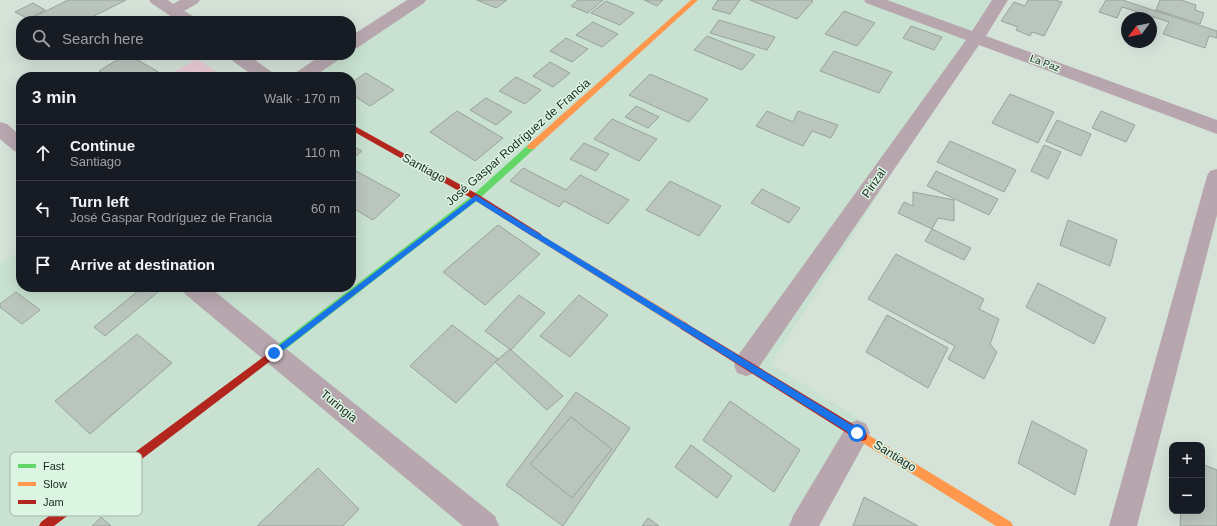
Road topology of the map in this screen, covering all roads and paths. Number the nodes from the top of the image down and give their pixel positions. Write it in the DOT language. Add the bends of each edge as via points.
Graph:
graph roads {
  1 [pos="157,0"];
  2 [pos="192,0"];
  3 [pos="418,0"];
  4 [pos="695,0"];
  5 [pos="872,0"];
  6 [pos="1000,0"];
  7 [pos="173,10"];
  8 [pos="182,16"];
  9 [pos="976,38"];
  10 [pos="356,41"];
  11 [pos="243,60"];
  12 [pos="326,60"];
  13 [pos="260,72"];
  14 [pos="308,72"];
  15 [pos="1217,127"];
  16 [pos="0,129"];
  17 [pos="356,130"];
  18 [pos="16,142"];
  19 [pos="1217,176"];
  20 [pos="476,197"];
  21 [pos="356,290"];
  22 [pos="199,292"];
  23 [pos="353,292"];
  24 [pos="274,353"];
  25 [pos="746,365"];
  26 [pos="857,433"];
  27 [pos="142,453"];
  28 [pos="58,516"];
  29 [pos="45,526"];
  30 [pos="485,526"];
  31 [pos="803,526"];
  32 [pos="1007,526"];
  33 [pos="1123,526"];
  1 -- 7 [label="street"];
  2 -- 7 [label="street"];
  3 -- 10 [label="street"];
  4 -- 20 [label="street, José Gaspar Rodríguez de Francia"];
  5 -- 9 [label="street, La Paz"];
  6 -- 9 [label="street, Pirizal"];
  7 -- 8 [label="street"];
  9 -- 15 [label="street, La Paz"];
  9 -- 25 [label="street, Pirizal"];
  11 -- 13 [label="street"];
  12 -- 14 [label="street"];
  16 -- 18 [label="street"];
  17 -- 20 [label="street, Santiago"];
  19 -- 33 [label="street"];
  20 -- 21 [label="street, José Gaspar Rodríguez de Francia"];
  20 -- 25 [label="street, Santiago"];
  22 -- 24 [label="street, Turingia"];
  23 -- 24 [label="street, José Gaspar Rodríguez de Francia"];
  24 -- 27 [label="street, José Gaspar Rodríguez de Francia"];
  24 -- 30 [label="street, Turingia"];
  25 -- 26 [label="street, Santiago"];
  26 -- 31 [label="street"];
  26 -- 32 [label="street, Santiago"];
  28 -- 29 [label="street, José Gaspar Rodríguez de Francia"];
}
